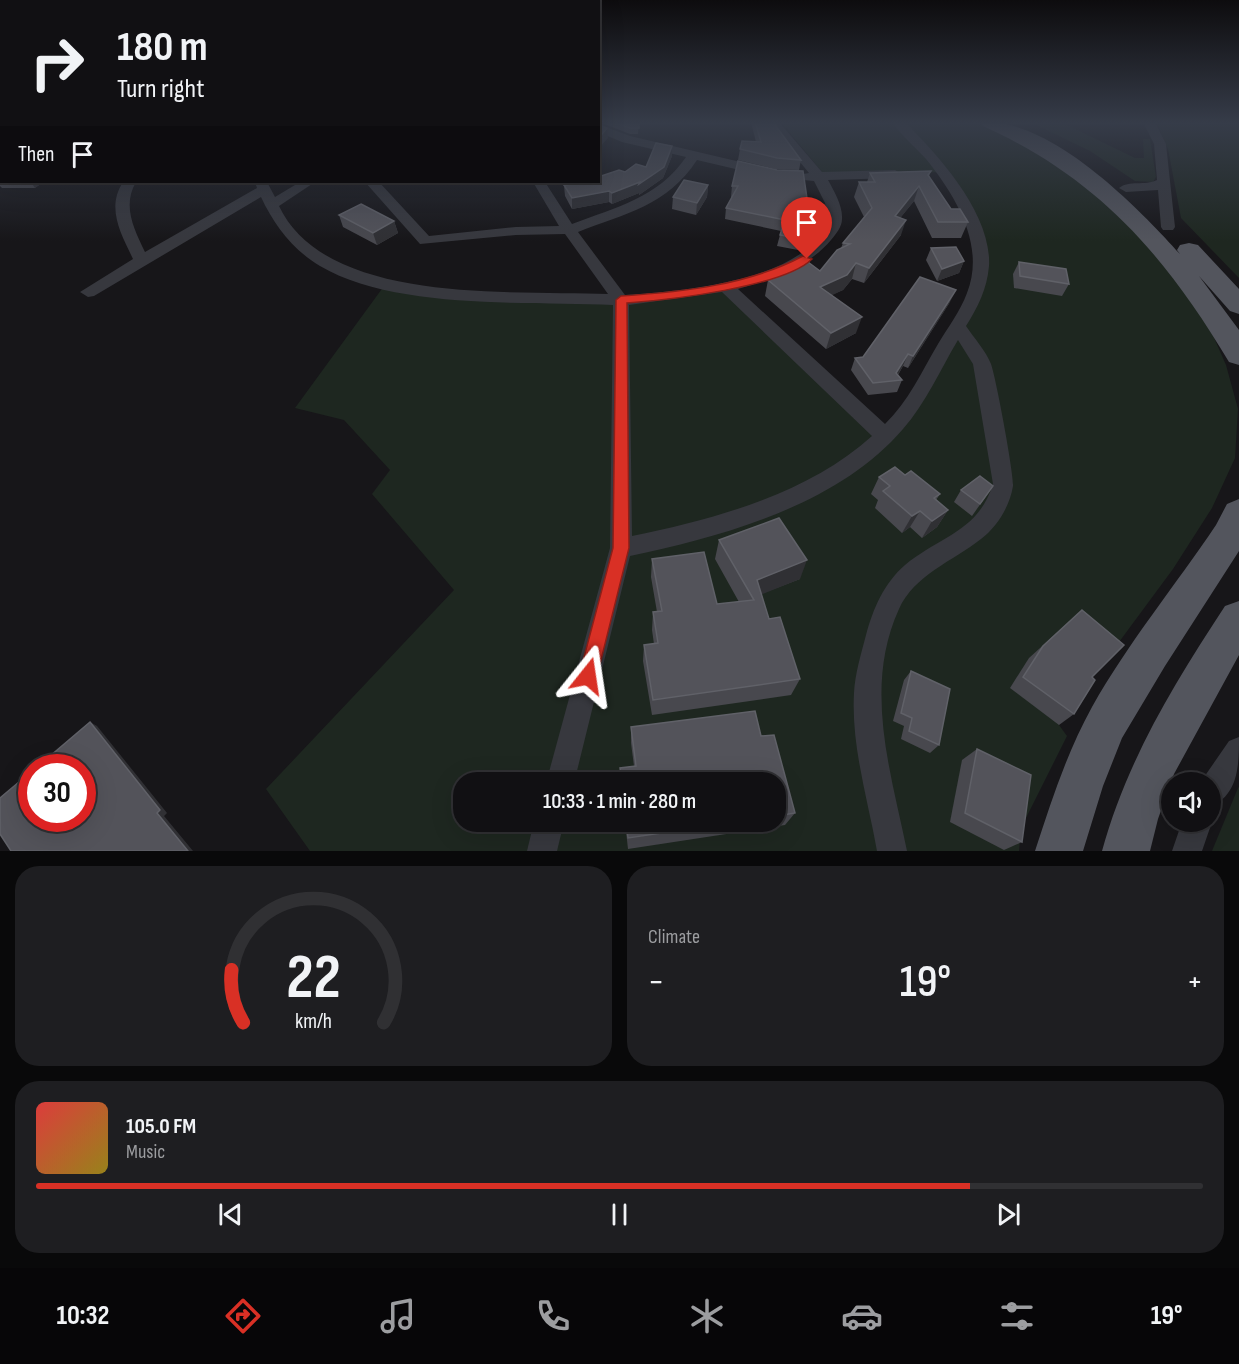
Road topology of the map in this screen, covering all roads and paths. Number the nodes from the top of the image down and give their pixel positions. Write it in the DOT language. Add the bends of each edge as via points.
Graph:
graph roads {
  1 [pos="689,162"];
  2 [pos="724,162"];
  3 [pos="805,162"];
  4 [pos="932,162"];
  5 [pos="1066,162"];
  6 [pos="1087,162"];
  7 [pos="1161,162"];
  8 [pos="909,174"];
  9 [pos="775,175"];
  10 [pos="796,177"];
  11 [pos="818,177"];
  12 [pos="1163,182"];
  13 [pos="128,183"];
  14 [pos="307,183"];
  15 [pos="373,183"];
  16 [pos="540,183"];
  17 [pos="262,186"];
  18 [pos="1126,188"];
  19 [pos="272,206"];
  20 [pos="1168,227"];
  21 [pos="569,230"];
  22 [pos="142,261"];
  23 [pos="725,286"];
  24 [pos="88,292"];
  25 [pos="621,300"];
  26 [pos="1239,305"];
  27 [pos="957,326"];
  28 [pos="1239,355"];
  29 [pos="884,435"];
  30 [pos="1239,514"];
  31 [pos="621,548"];
  32 [pos="1239,619"];
  33 [pos="1239,750"];
  34 [pos="563,772"];
  35 [pos="1221,777"];
  36 [pos="547,832"];
  37 [pos="1194,832"];
  38 [pos="542,851"];
  39 [pos="892,851"];
  40 [pos="1059,851"];
  41 [pos="1126,851"];
  42 [pos="1187,851"];
  1 -- 21 [label="street" via="679,177 656,196"];
  2 -- 9 [label="street"];
  3 -- 11 [label="street"];
  4 -- 27 [label="street" via="935,173 970,217 981,248 979,285"];
  5 -- 28 [label="main road" via="1126,208 1194,286"];
  6 -- 18 [label="main road"];
  7 -- 12 [label="street"];
  8 -- 11 [label="street"];
  10 -- 11 [label="street"];
  11 -- 23 [label="street" via="833,204 836,220 821,246 807,259 783,271"];
  12 -- 18 [label="street" via="1154,187"];
  12 -- 20 [label="street"];
  13 -- 22 [label="street" via="121,211"];
  14 -- 19 [label="street"];
  15 -- 21 [label="street" via="425,241 516,231"];
  16 -- 21 [label="street"];
  17 -- 19 [label="street"];
  17 -- 22 [label="street"];
  18 -- 20 [label="main road"];
  19 -- 25 [label="street" via="301,246 328,263 390,287"];
  20 -- 26 [label="main road"];
  21 -- 25 [label="street"];
  22 -- 24 [label="street"];
  23 -- 25 [label="street" via="687,295"];
  23 -- 29 [label="street"];
  25 -- 31 [label="street"];
  27 -- 29 [label="street" via="924,386"];
  27 -- 39 [label="street" via="982,364 1003,484 1000,504 990,520 900,585 884,613 867,700"];
  29 -- 31 [label="street" via="849,466 811,487 726,522"];
  30 -- 40 [label="main road" via="1229,536 1106,725"];
  31 -- 34 [label="street"];
  32 -- 41 [label="main road" via="1171,729 1148,776"];
  33 -- 35 [label="street"];
  36 -- 38 [label="street"];
  37 -- 42 [label="street"];
}
